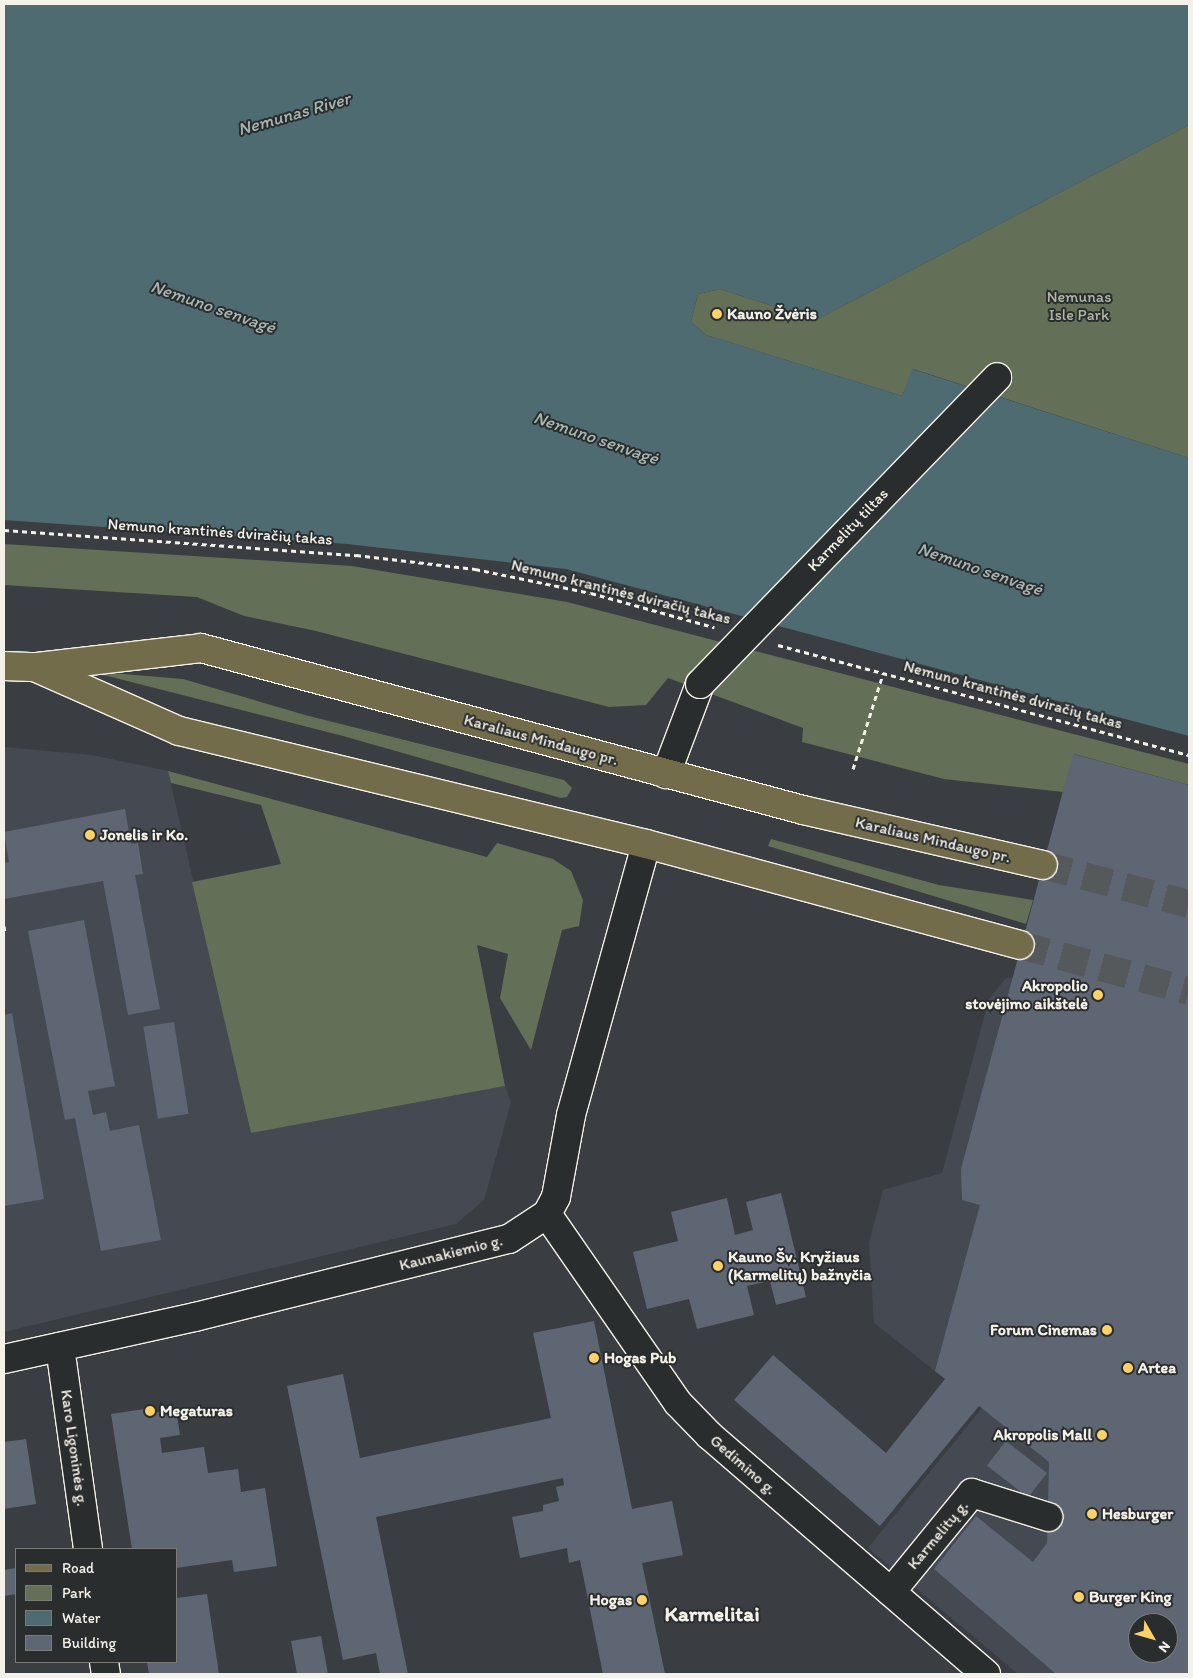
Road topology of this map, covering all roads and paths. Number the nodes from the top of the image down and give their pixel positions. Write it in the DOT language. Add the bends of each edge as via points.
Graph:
graph roads {
  1 [pos="997,377"];
  2 [pos="4,530"];
  3 [pos="723,630"];
  4 [pos="770,642"];
  5 [pos="4,666"];
  6 [pos="37,667"];
  7 [pos="883,674"];
  8 [pos="1189,755"];
  9 [pos="852,769"];
  10 [pos="666,774"];
  11 [pos="646,844"];
  12 [pos="1043,865"];
  13 [pos="4,926"];
  14 [pos="5,932"];
  15 [pos="1020,945"];
  16 [pos="547,1214"];
  17 [pos="60,1347"];
  18 [pos="4,1359"];
  19 [pos="1048,1517"];
  20 [pos="88,1548"];
  21 [pos="890,1592"];
  22 [pos="986,1674"];
  1 -- 10 [label="street, Karmelitų tiltas, bridge" via="700,684"];
  2 -- 3 [label="path, Nemuno krantinės dviračių takas" via="356,555 475,569 591,593"];
  4 -- 7 [label="path, Nemuno krantinės dviračių takas"];
  5 -- 6 [label="main road, Karaliaus Mindaugo pr."];
  6 -- 10 [label="main road, Karaliaus Mindaugo pr." via="201,648"];
  6 -- 11 [label="main road, Karaliaus Mindaugo pr." via="179,731"];
  7 -- 8 [label="path, Nemuno krantinės dviračių takas"];
  7 -- 9 [label="path"];
  10 -- 12 [label="main road, Karaliaus Mindaugo pr." via="803,810"];
  11 -- 15 [label="main road, Karaliaus Mindaugo pr."];
  11 -- 16 [label="street" via="571,1115 556,1197"];
  13 -- 14 [label="path"];
  16 -- 17 [label="street, Kaunakiemio g." via="509,1239"];
  16 -- 21 [label="street, Gedimino g." via="678,1404 709,1435"];
  17 -- 18 [label="street, Kaunakiemio g."];
  17 -- 20 [label="street, Karo Ligoninės g."];
  19 -- 21 [label="street, Karmelitų g." via="972,1493"];
  21 -- 22 [label="street, Gedimino g."];
}
